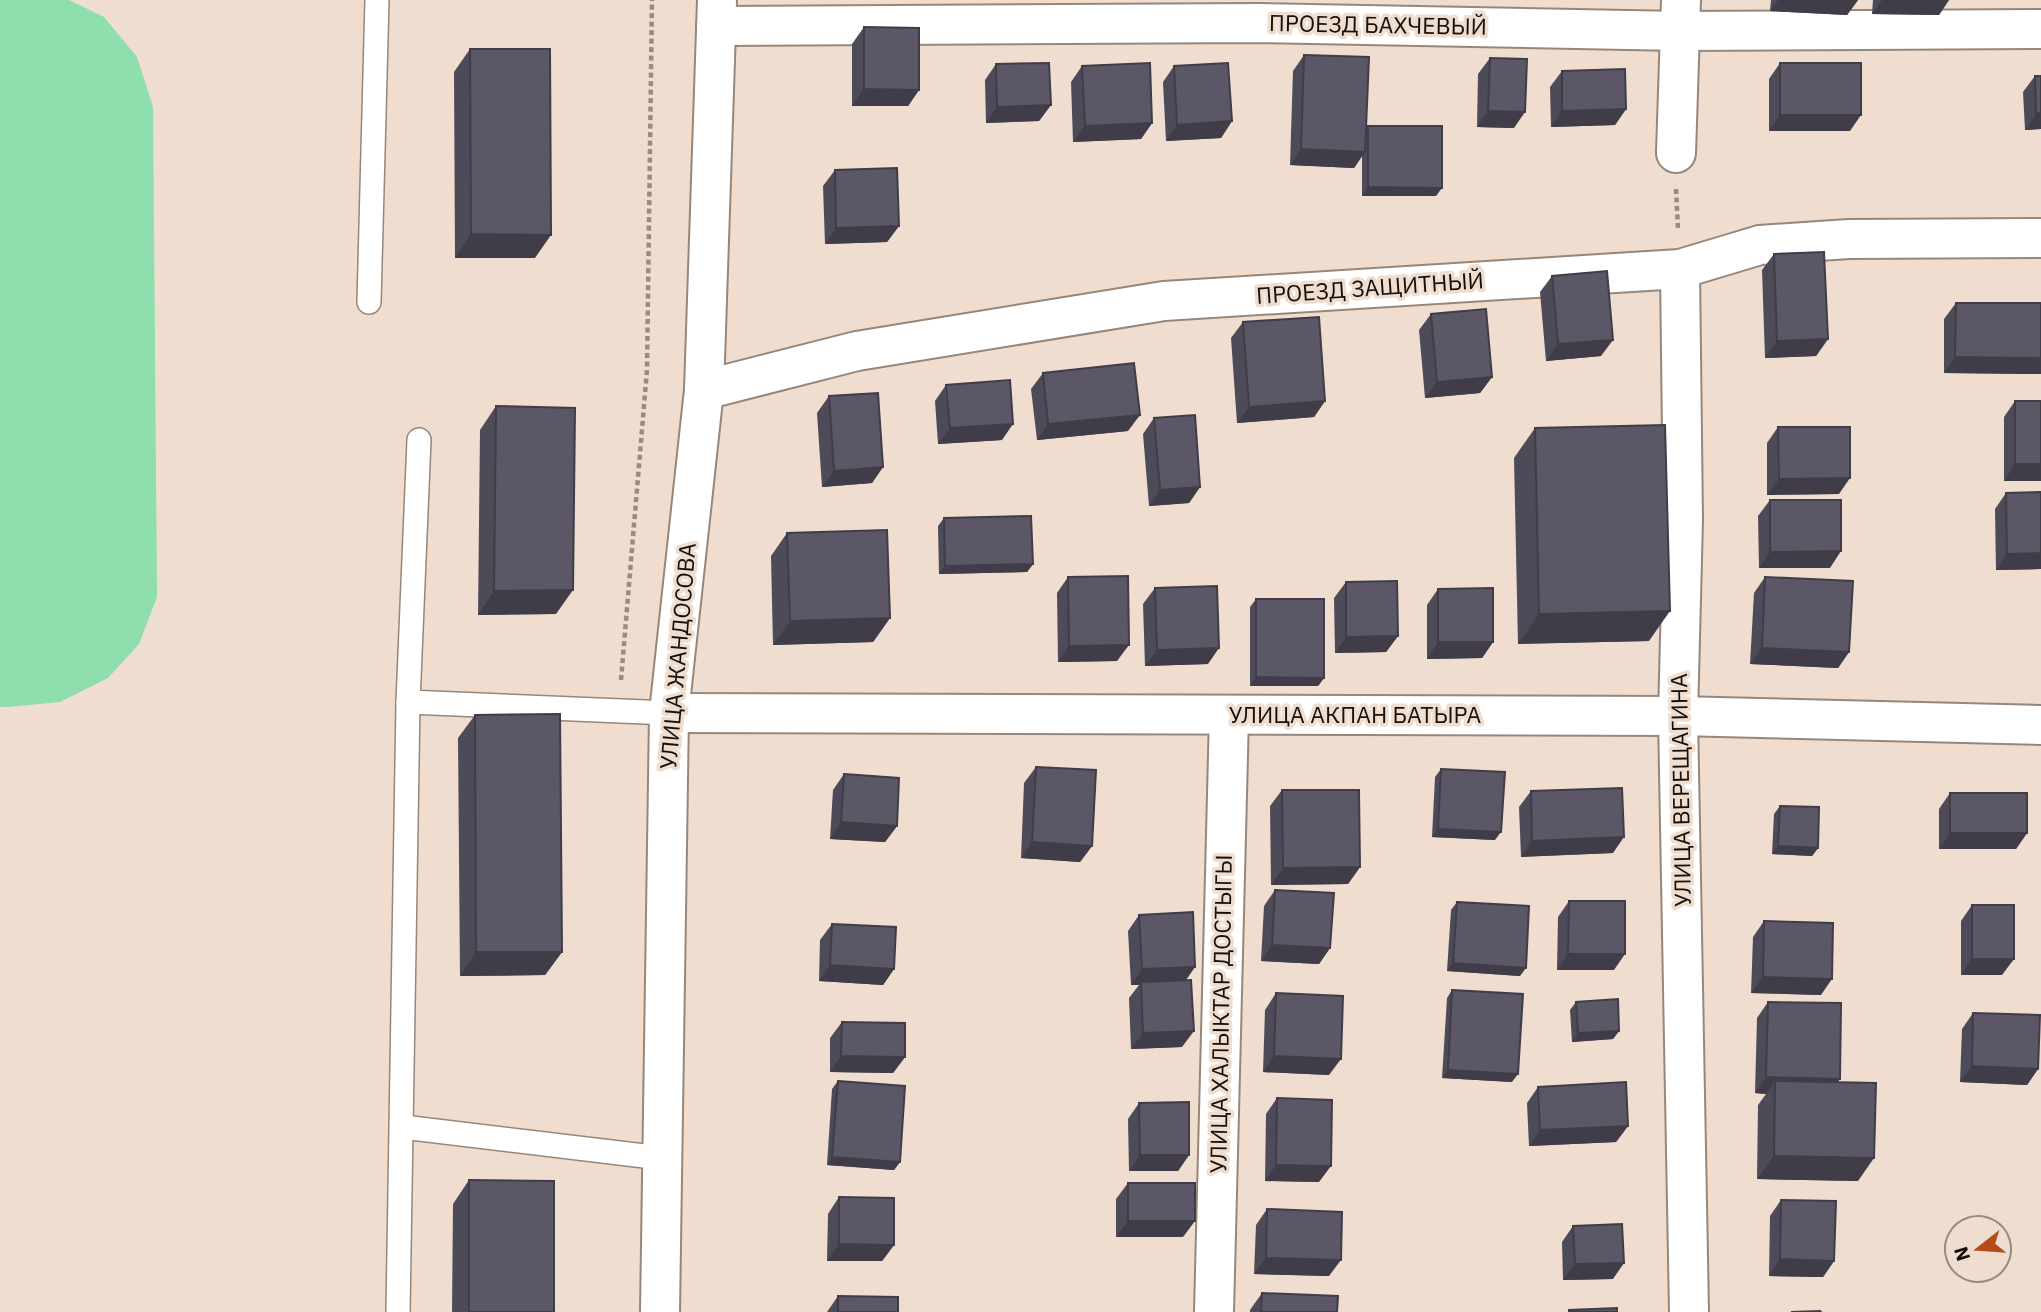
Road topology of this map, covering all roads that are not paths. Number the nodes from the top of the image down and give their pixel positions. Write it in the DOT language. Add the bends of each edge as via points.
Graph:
graph roads {
  1 [pos="377,0"];
  2 [pos="716,13"];
  3 [pos="1681,15"];
  4 [pos="2041,29"];
  5 [pos="1676,153"];
  6 [pos="2041,238"];
  7 [pos="1679,253"];
  8 [pos="369,302"];
  9 [pos="704,390"];
  10 [pos="419,440"];
  11 [pos="408,702"];
  12 [pos="669,713"];
  13 [pos="1229,715"];
  14 [pos="1678,716"];
  15 [pos="2041,725"];
  16 [pos="403,1127"];
  17 [pos="661,1158"];
  18 [pos="398,1312"];
  19 [pos="660,1312"];
  20 [pos="1214,1312"];
  21 [pos="1689,1312"];
  1 -- 8 [label="lane"];
  2 -- 3 [label="street, ПРОЕЗД БАХЧЕВЫЙ" via="1260,23"];
  2 -- 9 [label="street, УЛИЦА ЖАНДОСОВА"];
  3 -- 4 [label="street, ПРОЕЗД БАХЧЕВЫЙ"];
  3 -- 5 [label="street"];
  6 -- 7 [label="street, ПРОЕЗД ЗАЩИТНЫЙ" via="1849,239"];
  7 -- 9 [label="street, ПРОЕЗД ЗАЩИТНЫЙ" via="1164,301 857,351"];
  7 -- 14 [label="street, УЛИЦА ВЕРЕЩАГИНА" via="1683,520"];
  9 -- 12 [label="street, УЛИЦА ЖАНДОСОВА"];
  10 -- 11 [label="lane"];
  11 -- 12 [label="lane"];
  11 -- 16 [label="lane"];
  12 -- 13 [label="street, УЛИЦА АКПАН БАТЫРА"];
  12 -- 17 [label="street, УЛИЦА ЖАНДОСОВА"];
  13 -- 14 [label="street, УЛИЦА АКПАН БАТЫРА"];
  13 -- 20 [label="street, УЛИЦА ХАЛЫКТАР ДОСТЫГЫ"];
  14 -- 15 [label="street, УЛИЦА АКПАН БАТЫРА"];
  14 -- 21 [label="street, УЛИЦА ВЕРЕЩАГИНА"];
  16 -- 17 [label="lane"];
  16 -- 18 [label="lane"];
  17 -- 19 [label="street, УЛИЦА ЖАНДОСОВА"];
}
